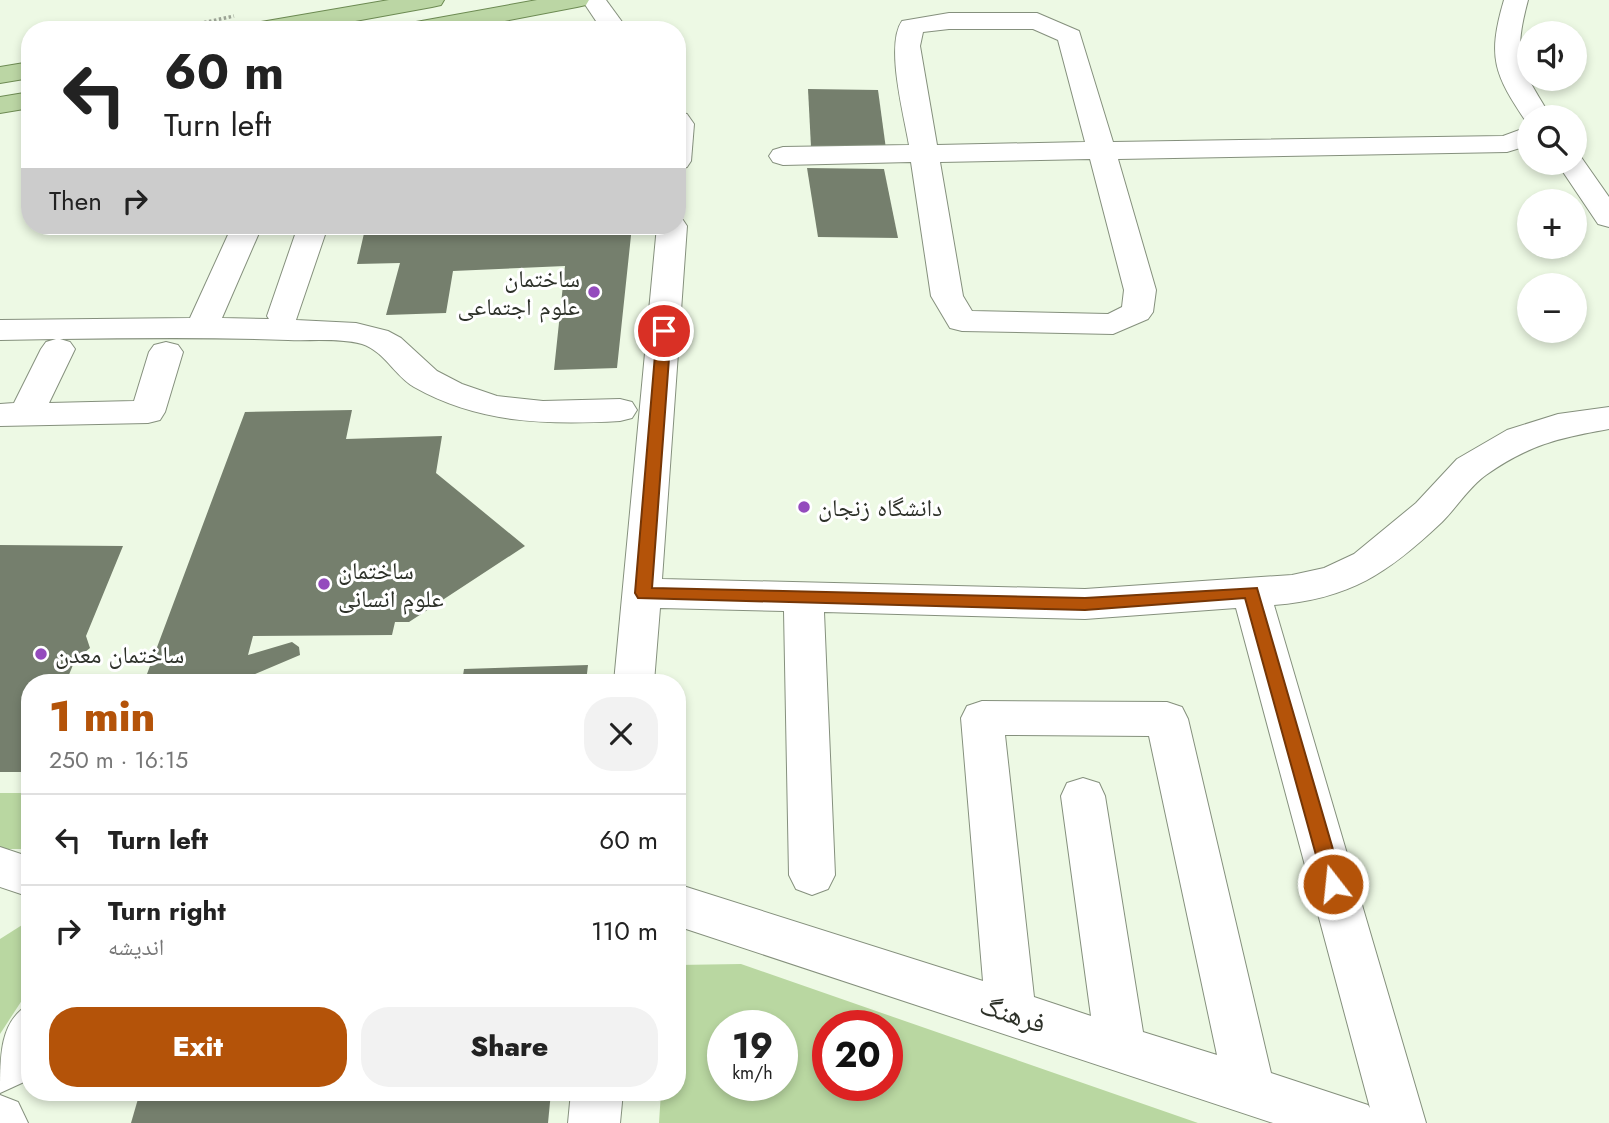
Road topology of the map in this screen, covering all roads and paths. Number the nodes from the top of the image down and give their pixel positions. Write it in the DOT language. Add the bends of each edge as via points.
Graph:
graph roads {
  1 [pos="432,0"];
  2 [pos="577,0"];
  3 [pos="594,0"];
  4 [pos="1516,0"];
  5 [pos="312,21"];
  6 [pos="464,21"];
  7 [pos="609,21"];
  8 [pos="21,72"];
  9 [pos="0,75"];
  10 [pos="21,102"];
  11 [pos="0,105"];
  12 [pos="1530,105"];
  13 [pos="1517,140"];
  14 [pos="1101,149"];
  15 [pos="924,153"];
  16 [pos="783,156"];
  17 [pos="1579,175"];
  18 [pos="1609,218"];
  19 [pos="243,235"];
  20 [pos="310,235"];
  21 [pos="671,235"];
  22 [pos="283,316"];
  23 [pos="201,327"];
  24 [pos="0,330"];
  25 [pos="58,349"];
  26 [pos="166,352"];
  27 [pos="620,410"];
  28 [pos="13,415"];
  29 [pos="1609,418"];
  30 [pos="1251,592"];
  31 [pos="643,593"];
  32 [pos="804,599"];
  33 [pos="635,674"];
  34 [pos="1083,796"];
  35 [pos="0,867"];
  36 [pos="21,874"];
  37 [pos="812,875"];
  38 [pos="686,908"];
  39 [pos="1011,1013"];
  40 [pos="21,1041"];
  41 [pos="1121,1049"];
  42 [pos="0,1069"];
  43 [pos="1250,1091"];
  44 [pos="596,1101"];
  45 [pos="594,1123"];
  46 [pos="1350,1123"];
  47 [pos="1400,1123"];
  1 -- 5 [label="main road"];
  2 -- 6 [label="main road"];
  3 -- 7 [label="street"];
  4 -- 12 [label="street" via="1506,33 1506,64"];
  8 -- 9 [label="main road"];
  10 -- 11 [label="main road"];
  13 -- 14 [label="street" via="1507,144"];
  14 -- 15 [label="street"];
  14 -- 15 [label="street" via="1070,36 1037,21 949,21 911,26 907,46"];
  14 -- 15 [label="street" via="1140,290 1137,312 1113,324 961,321 947,296"];
  15 -- 16 [label="street"];
  17 -- 18 [label="street"];
  19 -- 23 [label="street"];
  20 -- 22 [label="street"];
  21 -- 31 [label="street"];
  23 -- 24 [label="street"];
  23 -- 27 [label="street" via="378,338 422,378 503,410 547,414"];
  25 -- 28 [label="street"];
  26 -- 28 [label="street" via="148,412"];
  29 -- 30 [label="street" via="1520,438 1470,468 1429,512 1368,564 1332,581"];
  30 -- 32 [label="street" via="1085,604"];
  30 -- 47 [label="street"];
  31 -- 32 [label="street"];
  31 -- 33 [label="street"];
  32 -- 37 [label="street"];
  34 -- 41 [label="street"];
  35 -- 36 [label="street"];
  38 -- 39 [label="street, فرهنگ"];
  39 -- 41 [label="street, فرهنگ"];
  39 -- 43 [label="street" via="982,718 1167,719"];
  40 -- 42 [label="street"];
  41 -- 43 [label="street, فرهنگ"];
  43 -- 46 [label="street, فرهنگ"];
  44 -- 45 [label="street"];
}
